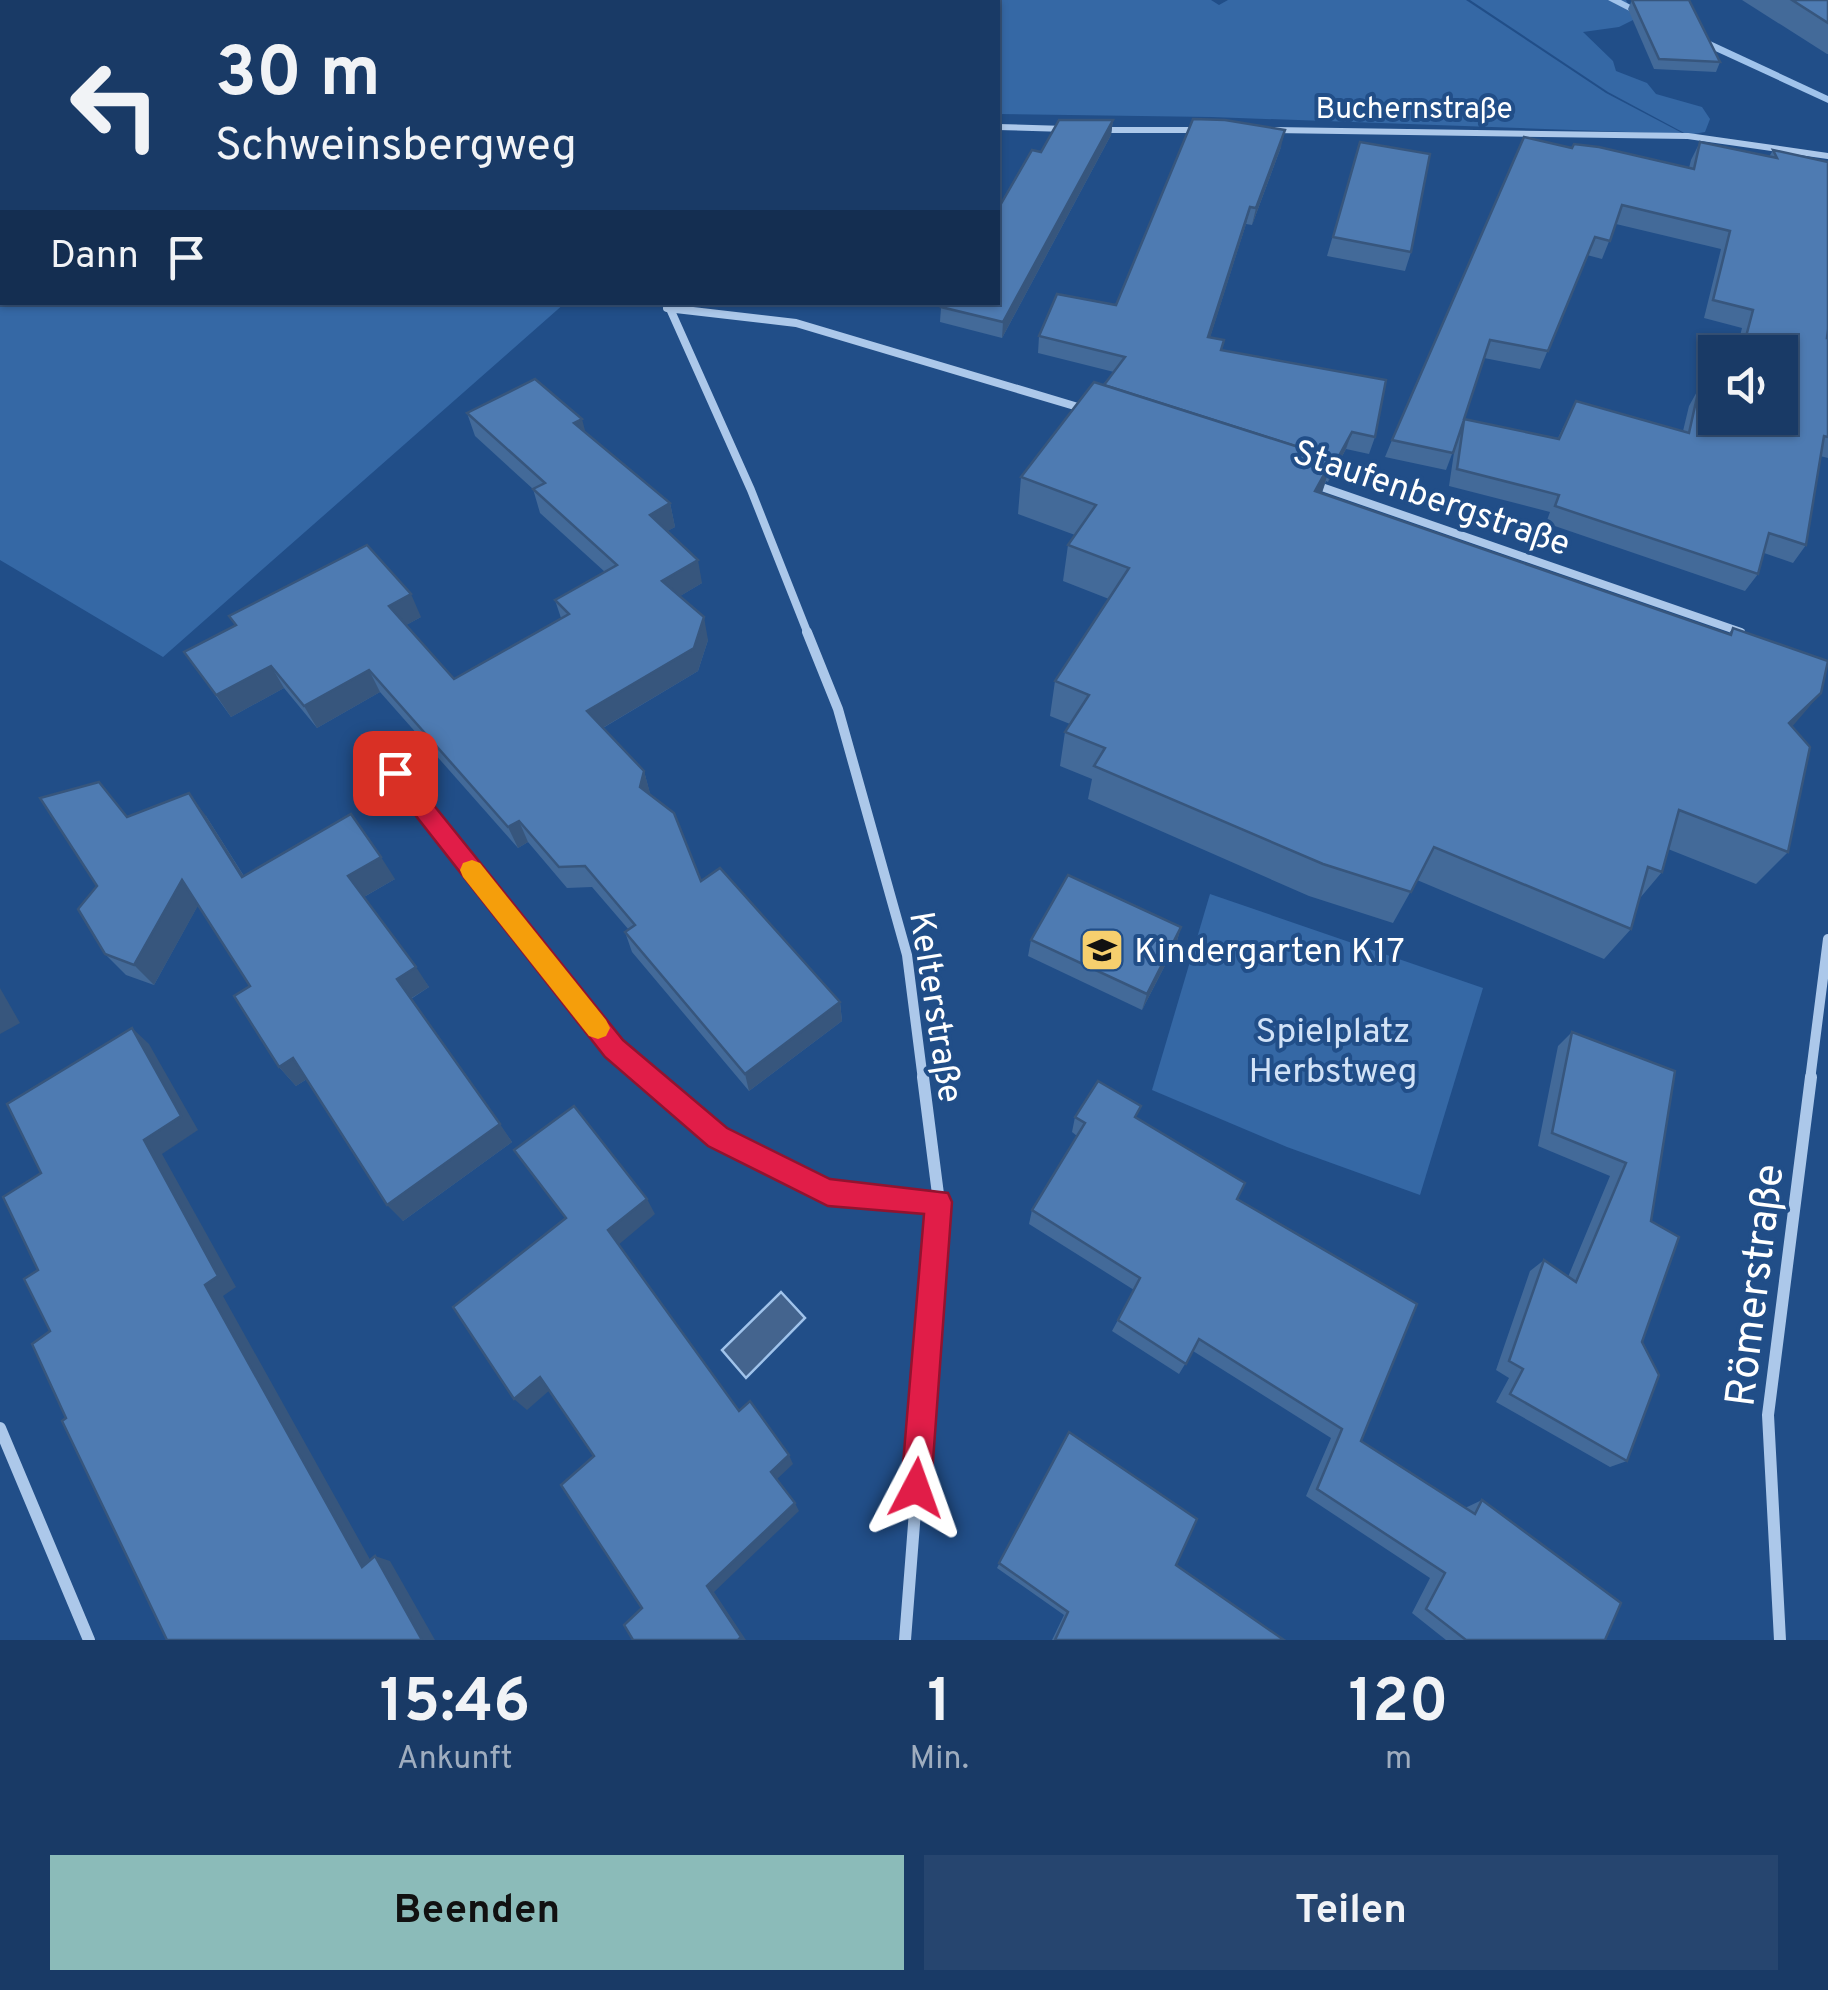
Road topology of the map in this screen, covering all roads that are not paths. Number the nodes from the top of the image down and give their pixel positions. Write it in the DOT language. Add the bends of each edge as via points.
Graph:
graph roads {
  1 [pos="1000,127"];
  2 [pos="1207,130"];
  3 [pos="1260,130"];
  4 [pos="1828,156"];
  5 [pos="667,305"];
  6 [pos="1094,412"];
  7 [pos="1300,480"];
  8 [pos="1754,636"];
  9 [pos="395,773"];
  10 [pos="1828,938"];
  11 [pos="938,1202"];
  12 [pos="0,1428"];
  13 [pos="89,1640"];
  14 [pos="905,1640"];
  15 [pos="1780,1640"];
  1 -- 2 [label="street"];
  3 -- 4 [label="street, Buchernstraße" via="1688,136"];
  5 -- 6 [label="street" via="796,323"];
  5 -- 11 [label="street, Kelterstraße" via="838,709 907,955"];
  7 -- 8 [label="street, Staufenbergstraße"];
  9 -- 11 [label="street" via="614,1048 717,1137 828,1192"];
  10 -- 15 [label="street, Römerstraße" via="1768,1414"];
  11 -- 14 [label="street, Kelterstraße"];
  12 -- 13 [label="street"];
}
